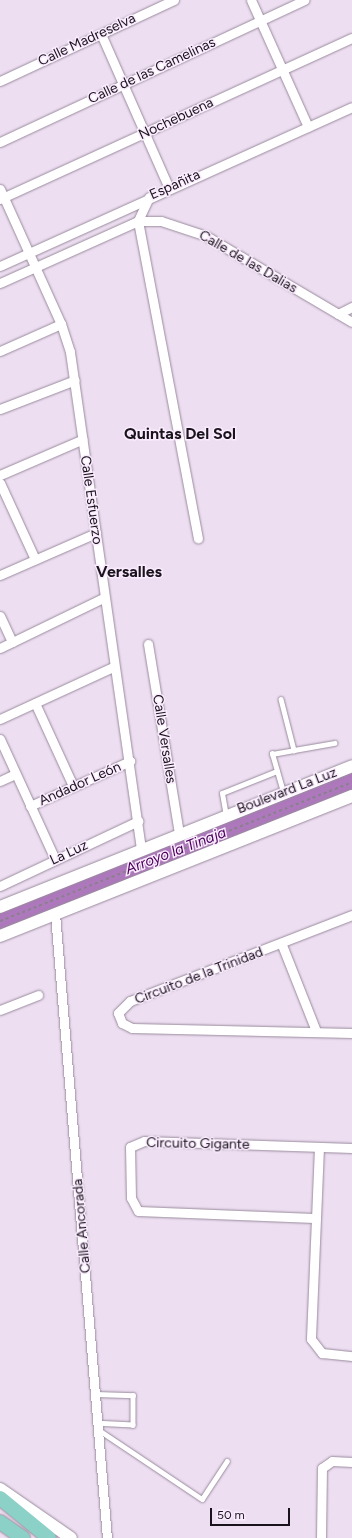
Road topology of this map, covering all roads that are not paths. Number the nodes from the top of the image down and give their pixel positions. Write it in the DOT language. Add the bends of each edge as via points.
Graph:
graph roads {
  1 [pos="174,0"];
  2 [pos="251,0"];
  3 [pos="304,0"];
  4 [pos="261,20"];
  5 [pos="100,34"];
  6 [pos="352,38"];
  7 [pos="283,68"];
  8 [pos="0,81"];
  9 [pos="123,84"];
  10 [pos="352,107"];
  11 [pos="308,127"];
  12 [pos="146,134"];
  13 [pos="0,142"];
  14 [pos="169,188"];
  15 [pos="0,189"];
  16 [pos="149,196"];
  17 [pos="2,198"];
  18 [pos="138,221"];
  19 [pos="30,252"];
  20 [pos="0,266"];
  21 [pos="37,267"];
  22 [pos="0,283"];
  23 [pos="352,307"];
  24 [pos="338,314"];
  25 [pos="352,322"];
  26 [pos="61,324"];
  27 [pos="0,351"];
  28 [pos="75,380"];
  29 [pos="0,409"];
  30 [pos="83,439"];
  31 [pos="0,475"];
  32 [pos="0,483"];
  33 [pos="96,533"];
  34 [pos="198,538"];
  35 [pos="35,559"];
  36 [pos="0,575"];
  37 [pos="103,598"];
  38 [pos="0,616"];
  39 [pos="12,642"];
  40 [pos="148,644"];
  41 [pos="0,648"];
  42 [pos="113,667"];
  43 [pos="281,699"];
  44 [pos="35,703"];
  45 [pos="0,720"];
  46 [pos="0,739"];
  47 [pos="334,743"];
  48 [pos="294,750"];
  49 [pos="130,761"];
  50 [pos="352,766"];
  51 [pos="277,771"];
  52 [pos="14,774"];
  53 [pos="0,781"];
  54 [pos="73,786"];
  55 [pos="283,793"];
  56 [pos="352,796"];
  57 [pos="30,806"];
  58 [pos="226,816"];
  59 [pos="138,821"];
  60 [pos="179,834"];
  61 [pos="141,849"];
  62 [pos="55,859"];
  63 [pos="0,885"];
  64 [pos="0,907"];
  65 [pos="55,914"];
  66 [pos="352,915"];
  67 [pos="0,936"];
  68 [pos="282,945"];
  69 [pos="38,995"];
  70 [pos="0,1010"];
  71 [pos="316,1031"];
  72 [pos="352,1033"];
  73 [pos="319,1147"];
  74 [pos="352,1148"];
  75 [pos="314,1218"];
  76 [pos="352,1356"];
  77 [pos="96,1394"];
  78 [pos="99,1426"];
  79 [pos="227,1461"];
  80 [pos="352,1462"];
  81 [pos="0,1489"];
  82 [pos="0,1498"];
  83 [pos="0,1522"];
  84 [pos="23,1538"];
  85 [pos="49,1538"];
  86 [pos="71,1538"];
  87 [pos="107,1538"];
  88 [pos="321,1538"];
  1 -- 5 [label="street, Calle Madreselva"];
  2 -- 4 [label="street"];
  3 -- 4 [label="street, Calle de las Camelinas"];
  4 -- 7 [label="street"];
  4 -- 9 [label="street, Calle de las Camelinas"];
  5 -- 8 [label="street, Calle Madreselva"];
  5 -- 9 [label="street"];
  6 -- 7 [label="street, Nochebuena"];
  7 -- 11 [label="street"];
  7 -- 12 [label="street, Nochebuena"];
  9 -- 12 [label="street"];
  9 -- 13 [label="street, Calle de las Camelinas"];
  10 -- 11 [label="street, Españita"];
  11 -- 14 [label="street, Españita"];
  12 -- 14 [label="street"];
  12 -- 17 [label="street, Nochebuena"];
  14 -- 16 [label="street, Españita"];
  15 -- 17 [label="street, Calle Esfuerzo"];
  16 -- 18 [label="street"];
  16 -- 19 [label="street, Españita"];
  17 -- 19 [label="street, Calle Esfuerzo"];
  18 -- 21 [label="street"];
  18 -- 24 [label="street, Calle de las Dalias" via="173,223 206,236"];
  18 -- 34 [label="street"];
  19 -- 20 [label="street, Españita"];
  19 -- 21 [label="street, Calle Esfuerzo"];
  21 -- 22 [label="street"];
  21 -- 26 [label="street, Calle Esfuerzo"];
  23 -- 24 [label="street"];
  24 -- 25 [label="street, Calle de las Dalias"];
  26 -- 27 [label="street"];
  26 -- 28 [label="street, Calle Esfuerzo"];
  28 -- 29 [label="street"];
  28 -- 30 [label="street, Calle Esfuerzo"];
  30 -- 31 [label="street"];
  30 -- 33 [label="street, Calle Esfuerzo"];
  32 -- 35 [label="street"];
  33 -- 35 [label="street"];
  33 -- 37 [label="street, Calle Esfuerzo"];
  35 -- 36 [label="street"];
  37 -- 39 [label="street"];
  37 -- 42 [label="street, Calle Esfuerzo"];
  38 -- 39 [label="street"];
  39 -- 41 [label="street"];
  40 -- 60 [label="street, Calle Versalles"];
  42 -- 44 [label="street"];
  42 -- 49 [label="street, Calle Esfuerzo"];
  43 -- 48 [label="lane"];
  44 -- 45 [label="street"];
  44 -- 54 [label="street"];
  46 -- 52 [label="street"];
  47 -- 48 [label="lane"];
  48 -- 51 [label="lane" via="272,754"];
  49 -- 54 [label="street, Andador León"];
  49 -- 59 [label="street, Calle Esfuerzo"];
  50 -- 55 [label="main road, Boulevard La Luz"];
  51 -- 55 [label="lane"];
  51 -- 58 [label="lane" via="222,793"];
  52 -- 53 [label="street"];
  52 -- 57 [label="street"];
  54 -- 57 [label="street, Andador León"];
  55 -- 58 [label="main road, Boulevard La Luz"];
  56 -- 65 [label="main road, Boulevard La Luz"];
  57 -- 62 [label="street"];
  58 -- 60 [label="main road, Boulevard La Luz"];
  59 -- 61 [label="street, Calle Esfuerzo"];
  59 -- 62 [label="street, La Luz"];
  60 -- 61 [label="main road, Boulevard La Luz"];
  61 -- 64 [label="main road, Boulevard La Luz"];
  62 -- 63 [label="street, La Luz"];
  65 -- 67 [label="main road, Boulevard La Luz"];
  65 -- 77 [label="street, Calle Ancorada"];
  66 -- 68 [label="street, Circuito de la Trinidad"];
  68 -- 71 [label="street"];
  68 -- 71 [label="street, Circuito de la Trinidad" via="130,1002 120,1009 119,1018 132,1028"];
  69 -- 70 [label="street"];
  71 -- 72 [label="street, Circuito de la Trinidad"];
  73 -- 74 [label="street, Circuito Gigante"];
  73 -- 75 [label="street"];
  73 -- 75 [label="street, Circuito Gigante" via="144,1141 135,1143 128,1153 131,1198 142,1212"];
  75 -- 76 [label="street" via="311,1339 322,1353"];
  77 -- 78 [label="street, Calle Ancorada"];
  77 -- 78 [label="lane" via="133,1395 133,1425"];
  78 -- 79 [label="lane" via="202,1499"];
  78 -- 87 [label="street, Calle Ancorada"];
  80 -- 88 [label="street" via="332,1461 322,1468"];
  81 -- 86 [label="main road"];
  82 -- 85 [label="main road"];
  83 -- 84 [label="main road"];
}
